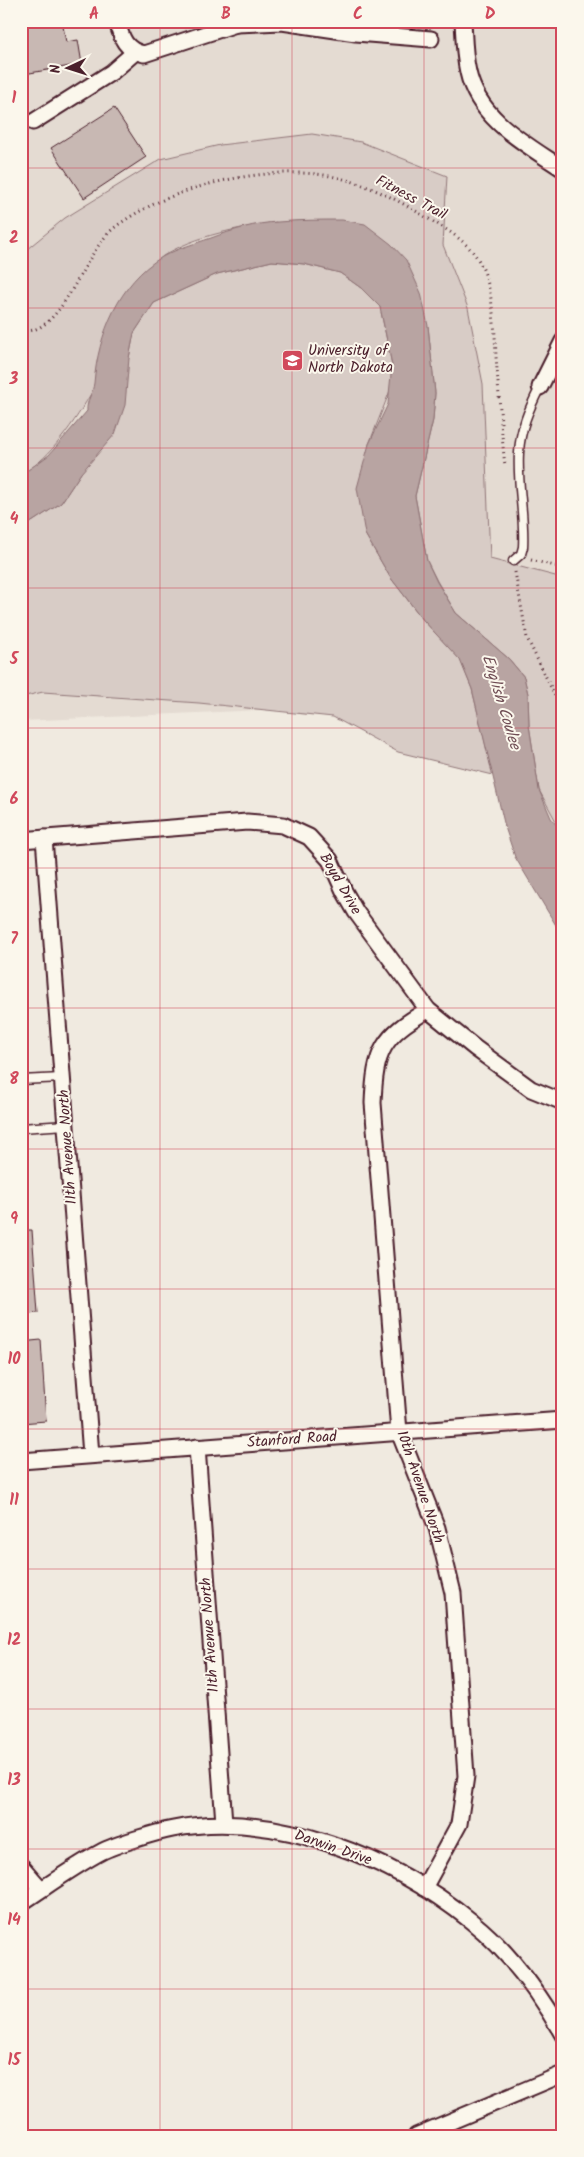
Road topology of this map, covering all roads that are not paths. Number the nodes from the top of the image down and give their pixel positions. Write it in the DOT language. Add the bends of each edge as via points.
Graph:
graph roads {
  1 [pos="117,21"];
  2 [pos="463,21"];
  3 [pos="236,23"];
  4 [pos="431,39"];
  5 [pos="135,52"];
  6 [pos="33,122"];
  7 [pos="563,169"];
  8 [pos="563,341"];
  9 [pos="540,387"];
  10 [pos="513,560"];
  11 [pos="44,838"];
  12 [pos="21,840"];
  13 [pos="428,1010"];
  14 [pos="62,1078"];
  15 [pos="21,1080"];
  16 [pos="563,1102"];
  17 [pos="66,1125"];
  18 [pos="21,1128"];
  19 [pos="563,1420"];
  20 [pos="399,1432"];
  21 [pos="197,1447"];
  22 [pos="92,1455"];
  23 [pos="21,1460"];
  24 [pos="224,1823"];
  25 [pos="21,1866"];
  26 [pos="424,1888"];
  27 [pos="42,1889"];
  28 [pos="21,1903"];
  29 [pos="563,2035"];
  30 [pos="563,2074"];
  31 [pos="416,2136"];
  1 -- 5 [label="street" via="125,44"];
  2 -- 7 [label="street" via="468,73 488,114"];
  3 -- 4 [label="street" via="282,22 356,33"];
  3 -- 5 [label="street" via="156,52"];
  5 -- 6 [label="street" via="112,72"];
  8 -- 9 [label="street"];
  9 -- 10 [label="lane" via="521,433 519,454 524,538 521,554"];
  11 -- 12 [label="street, Boyd Drive"];
  11 -- 13 [label="street, Boyd Drive" via="247,822 283,825 309,837 330,860 356,912"];
  11 -- 14 [label="street, 11th Avenue North"];
  13 -- 16 [label="street, Boyd Drive" via="531,1089"];
  13 -- 20 [label="street, 10th Avenue North" via="402,1025 384,1045 374,1075 373,1103"];
  14 -- 15 [label="lane"];
  14 -- 17 [label="street, 11th Avenue North"];
  17 -- 18 [label="lane"];
  17 -- 22 [label="street, 11th Avenue North"];
  19 -- 20 [label="street, Stanford Road"];
  20 -- 21 [label="street, Stanford Road"];
  20 -- 26 [label="street, 10th Avenue North" via="437,1528 453,1593 466,1776 459,1824"];
  21 -- 22 [label="street, Stanford Road"];
  21 -- 24 [label="street, 11th Avenue North"];
  22 -- 23 [label="street, Stanford Road"];
  24 -- 26 [label="street, Darwin Drive" via="304,1834 376,1863"];
  24 -- 27 [label="street, Darwin Drive" via="172,1829 102,1851"];
  25 -- 27 [label="street"];
  26 -- 29 [label="street, Darwin Drive" via="472,1921 512,1960"];
  27 -- 28 [label="street, Darwin Drive"];
  30 -- 31 [label="street"];
}
